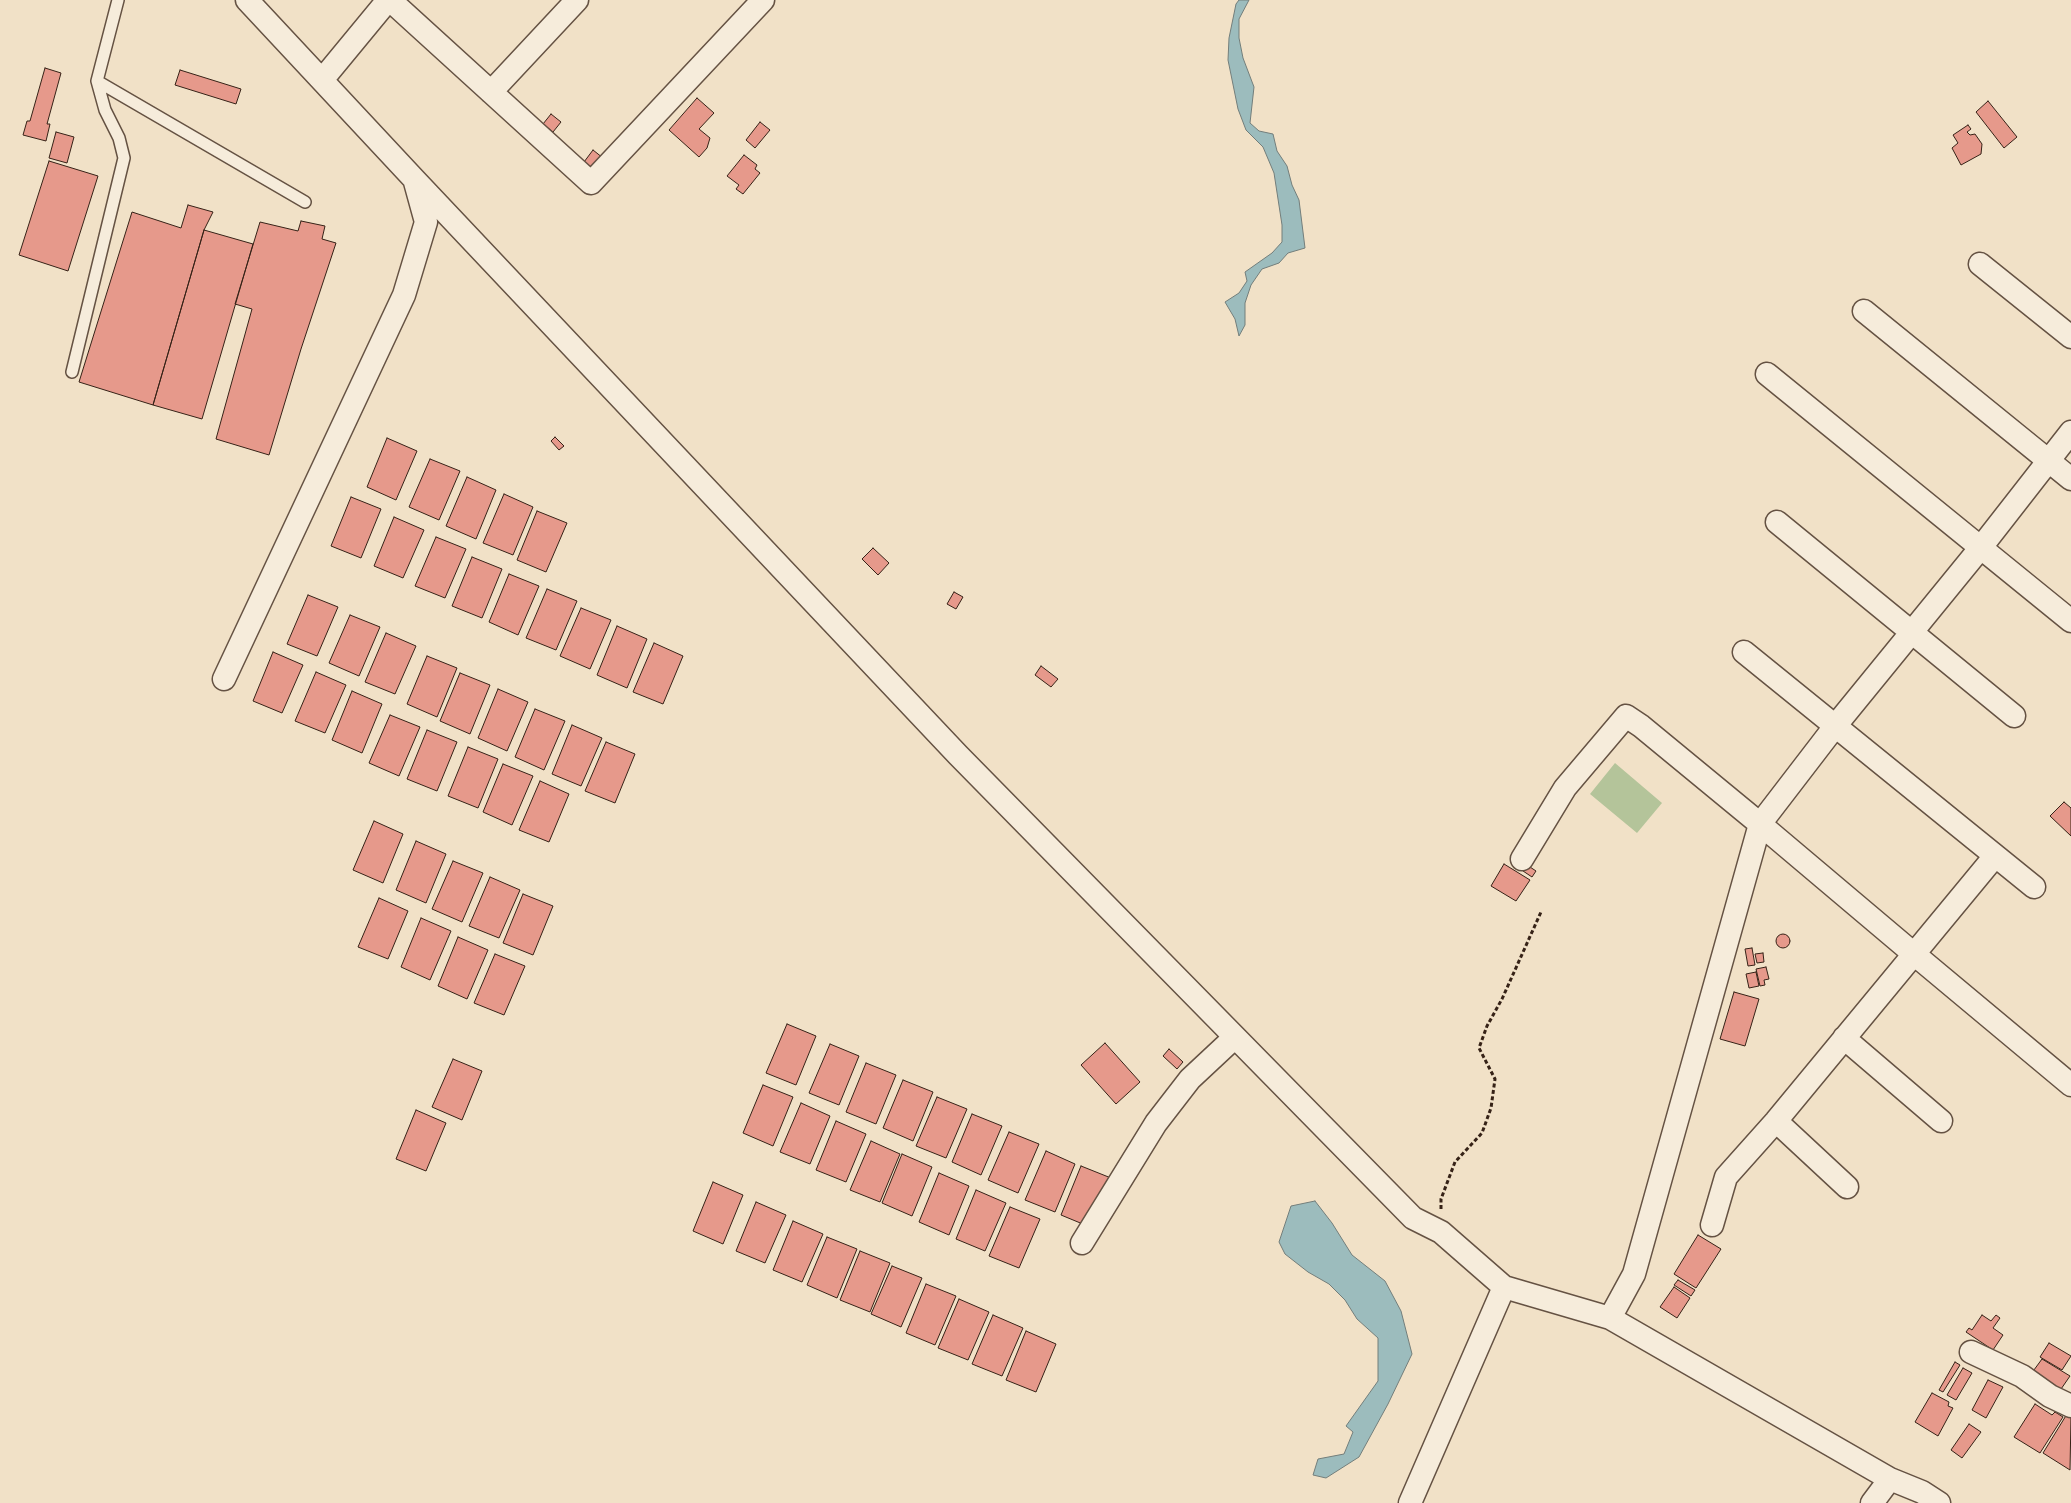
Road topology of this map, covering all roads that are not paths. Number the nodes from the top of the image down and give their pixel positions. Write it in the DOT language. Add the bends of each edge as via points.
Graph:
graph roads {
  1 [pos="118,0"];
  2 [pos="247,0"];
  3 [pos="389,0"];
  4 [pos="577,0"];
  5 [pos="763,0"];
  6 [pos="322,80"];
  7 [pos="97,81"];
  8 [pos="491,92"];
  9 [pos="414,179"];
  10 [pos="305,202"];
  11 [pos="1980,264"];
  12 [pos="1864,311"];
  13 [pos="2071,337"];
  14 [pos="72,372"];
  15 [pos="1767,374"];
  16 [pos="2071,432"];
  17 [pos="2048,460"];
  18 [pos="2071,479"];
  19 [pos="1777,522"];
  20 [pos="1982,546"];
  21 [pos="2071,621"];
  22 [pos="1910,632"];
  23 [pos="1744,652"];
  24 [pos="224,679"];
  25 [pos="2014,716"];
  26 [pos="1836,725"];
  27 [pos="1760,824"];
  28 [pos="1995,856"];
  29 [pos="1522,859"];
  30 [pos="2034,887"];
  31 [pos="1914,954"];
  32 [pos="1235,1037"];
  33 [pos="1844,1038"];
  34 [pos="2071,1085"];
  35 [pos="1941,1121"];
  36 [pos="1776,1122"];
  37 [pos="1847,1187"];
  38 [pos="1712,1225"];
  39 [pos="1082,1243"];
  40 [pos="1504,1287"];
  41 [pos="1610,1318"];
  42 [pos="1971,1352"];
  43 [pos="2071,1406"];
  44 [pos="1890,1479"];
  45 [pos="1410,1503"];
  46 [pos="1872,1503"];
  47 [pos="1940,1503"];
  1 -- 7 [label="lane"];
  2 -- 6 [label="street"];
  3 -- 6 [label="street"];
  3 -- 8 [label="street"];
  4 -- 8 [label="street"];
  5 -- 8 [label="street" via="591,183"];
  6 -- 9 [label="street"];
  7 -- 10 [label="lane"];
  7 -- 14 [label="lane" via="124,158"];
  9 -- 24 [label="street" via="426,222 404,295"];
  9 -- 32 [label="street" via="958,755"];
  11 -- 13 [label="street"];
  12 -- 17 [label="street"];
  15 -- 20 [label="street"];
  16 -- 17 [label="street"];
  17 -- 18 [label="street"];
  17 -- 20 [label="street"];
  19 -- 22 [label="street"];
  20 -- 21 [label="street"];
  20 -- 22 [label="street"];
  22 -- 25 [label="street"];
  22 -- 26 [label="street"];
  23 -- 26 [label="street"];
  26 -- 27 [label="street"];
  26 -- 28 [label="street"];
  27 -- 29 [label="street" via="1626,716 1565,788"];
  27 -- 31 [label="street"];
  27 -- 41 [label="street" via="1634,1274"];
  28 -- 30 [label="street"];
  28 -- 31 [label="street"];
  31 -- 33 [label="street"];
  31 -- 34 [label="street"];
  32 -- 39 [label="street" via="1190,1079 1156,1122"];
  32 -- 40 [label="street" via="1413,1218 1441,1232"];
  33 -- 35 [label="street"];
  33 -- 36 [label="street"];
  36 -- 37 [label="street"];
  36 -- 38 [label="street" via="1726,1177"];
  40 -- 41 [label="street"];
  40 -- 45 [label="street"];
  41 -- 44 [label="street"];
  42 -- 43 [label="street" via="2022,1376"];
  44 -- 46 [label="street"];
  44 -- 47 [label="street"];
}
